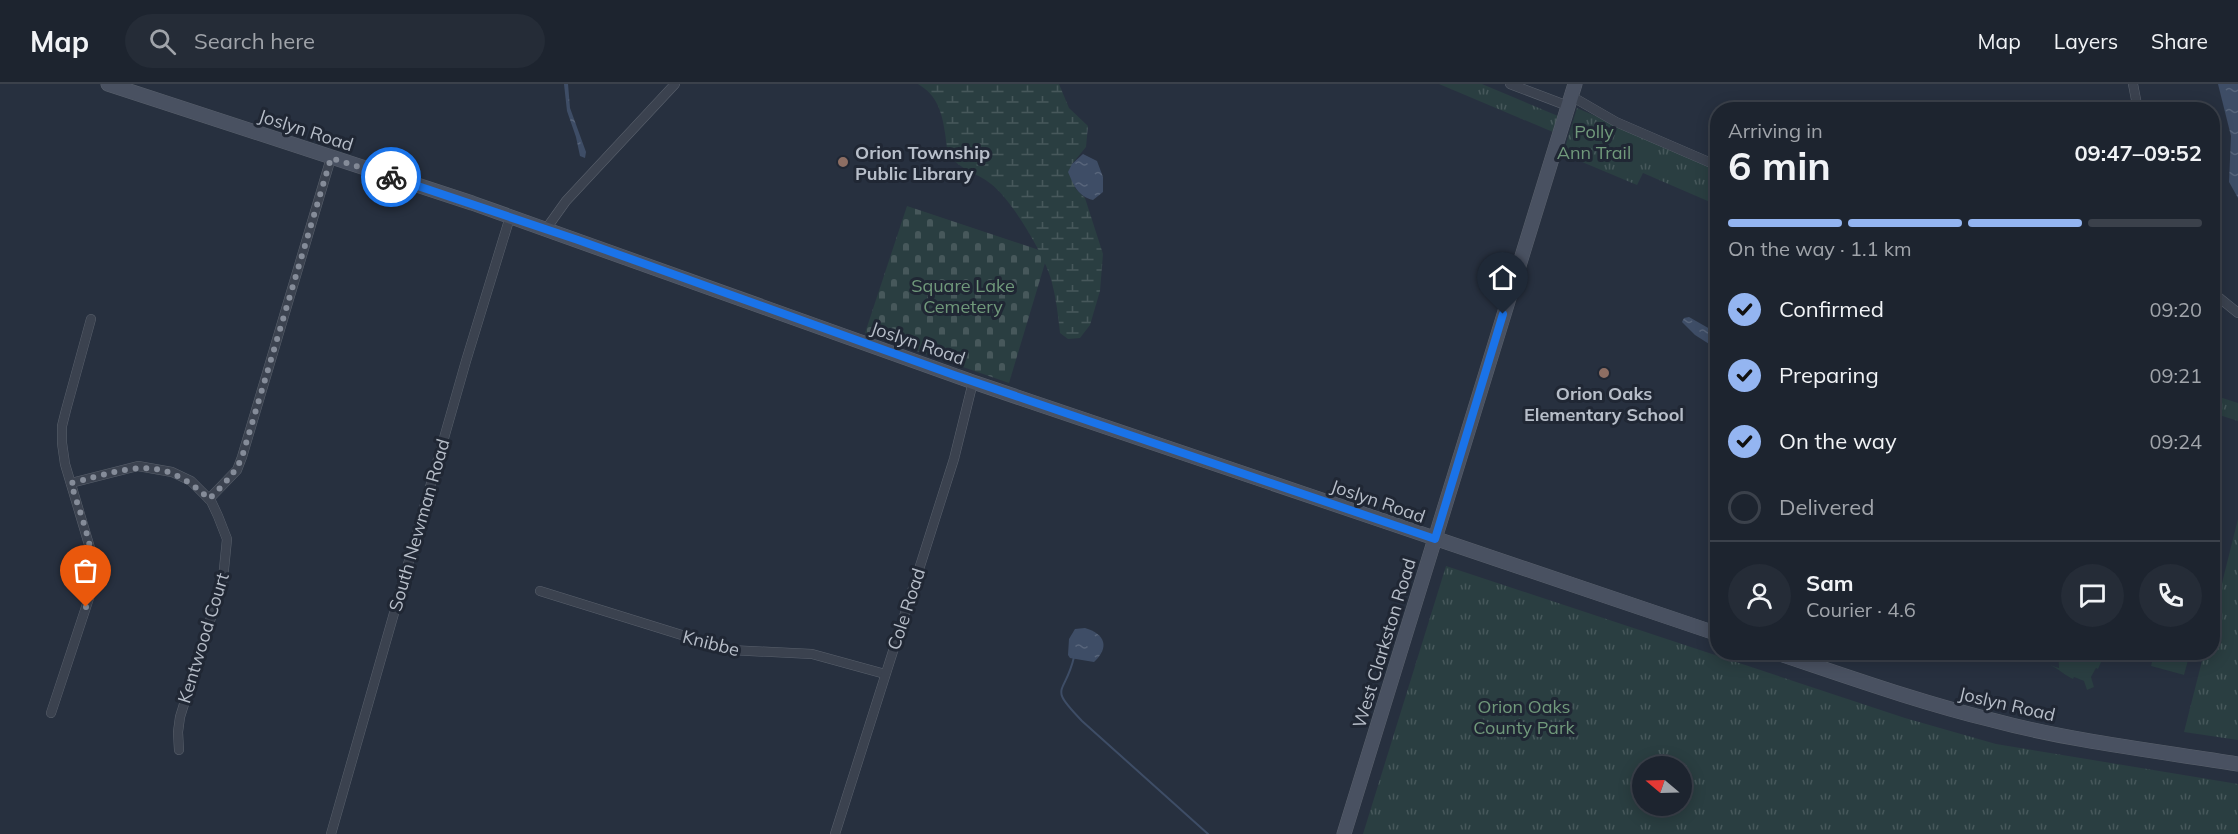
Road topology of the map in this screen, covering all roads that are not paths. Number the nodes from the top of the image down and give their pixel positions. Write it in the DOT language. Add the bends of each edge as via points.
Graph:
graph roads {
  1 [pos="108,84"];
  2 [pos="675,84"];
  3 [pos="1510,84"];
  4 [pos="2133,84"];
  5 [pos="1571,96"];
  6 [pos="2136,102"];
  7 [pos="331,158"];
  8 [pos="1710,163"];
  9 [pos="510,217"];
  10 [pos="546,229"];
  11 [pos="2220,299"];
  12 [pos="2238,314"];
  13 [pos="91,319"];
  14 [pos="973,382"];
  15 [pos="71,483"];
  16 [pos="209,499"];
  17 [pos="1435,539"];
  18 [pos="540,591"];
  19 [pos="1710,631"];
  20 [pos="1798,660"];
  21 [pos="885,674"];
  22 [pos="51,713"];
  23 [pos="179,750"];
  24 [pos="2238,764"];
  25 [pos="331,834"];
  26 [pos="836,834"];
  27 [pos="1344,834"];
  1 -- 7 [label="street, Joslyn Road"];
  2 -- 10 [label="street" via="566,201"];
  3 -- 5 [label="street"];
  4 -- 6 [label="street"];
  5 -- 8 [label="street" via="1616,122"];
  5 -- 17 [label="street, West Clarkston Road"];
  7 -- 9 [label="street, Joslyn Road"];
  7 -- 16 [label="street" via="242,457 237,470"];
  9 -- 10 [label="street, Joslyn Road"];
  9 -- 25 [label="street, South Newman Road"];
  10 -- 14 [label="street, Joslyn Road"];
  11 -- 12 [label="street"];
  13 -- 15 [label="street" via="62,426"];
  14 -- 17 [label="street, Joslyn Road"];
  14 -- 21 [label="street, Cole Road" via="954,459"];
  15 -- 16 [label="street, Kentwood Court" via="138,466 172,472 190,481"];
  15 -- 22 [label="street" via="90,548 93,586"];
  16 -- 23 [label="street, Kentwood Court" via="227,538 226,555 223,579 180,717"];
  17 -- 19 [label="street, Joslyn Road"];
  17 -- 27 [label="street, West Clarkston Road"];
  18 -- 21 [label="street, Knibbe" via="730,650 813,654"];
  20 -- 24 [label="street, Joslyn Road" via="1992,721"];
  21 -- 26 [label="street, Cole Road"];
}
